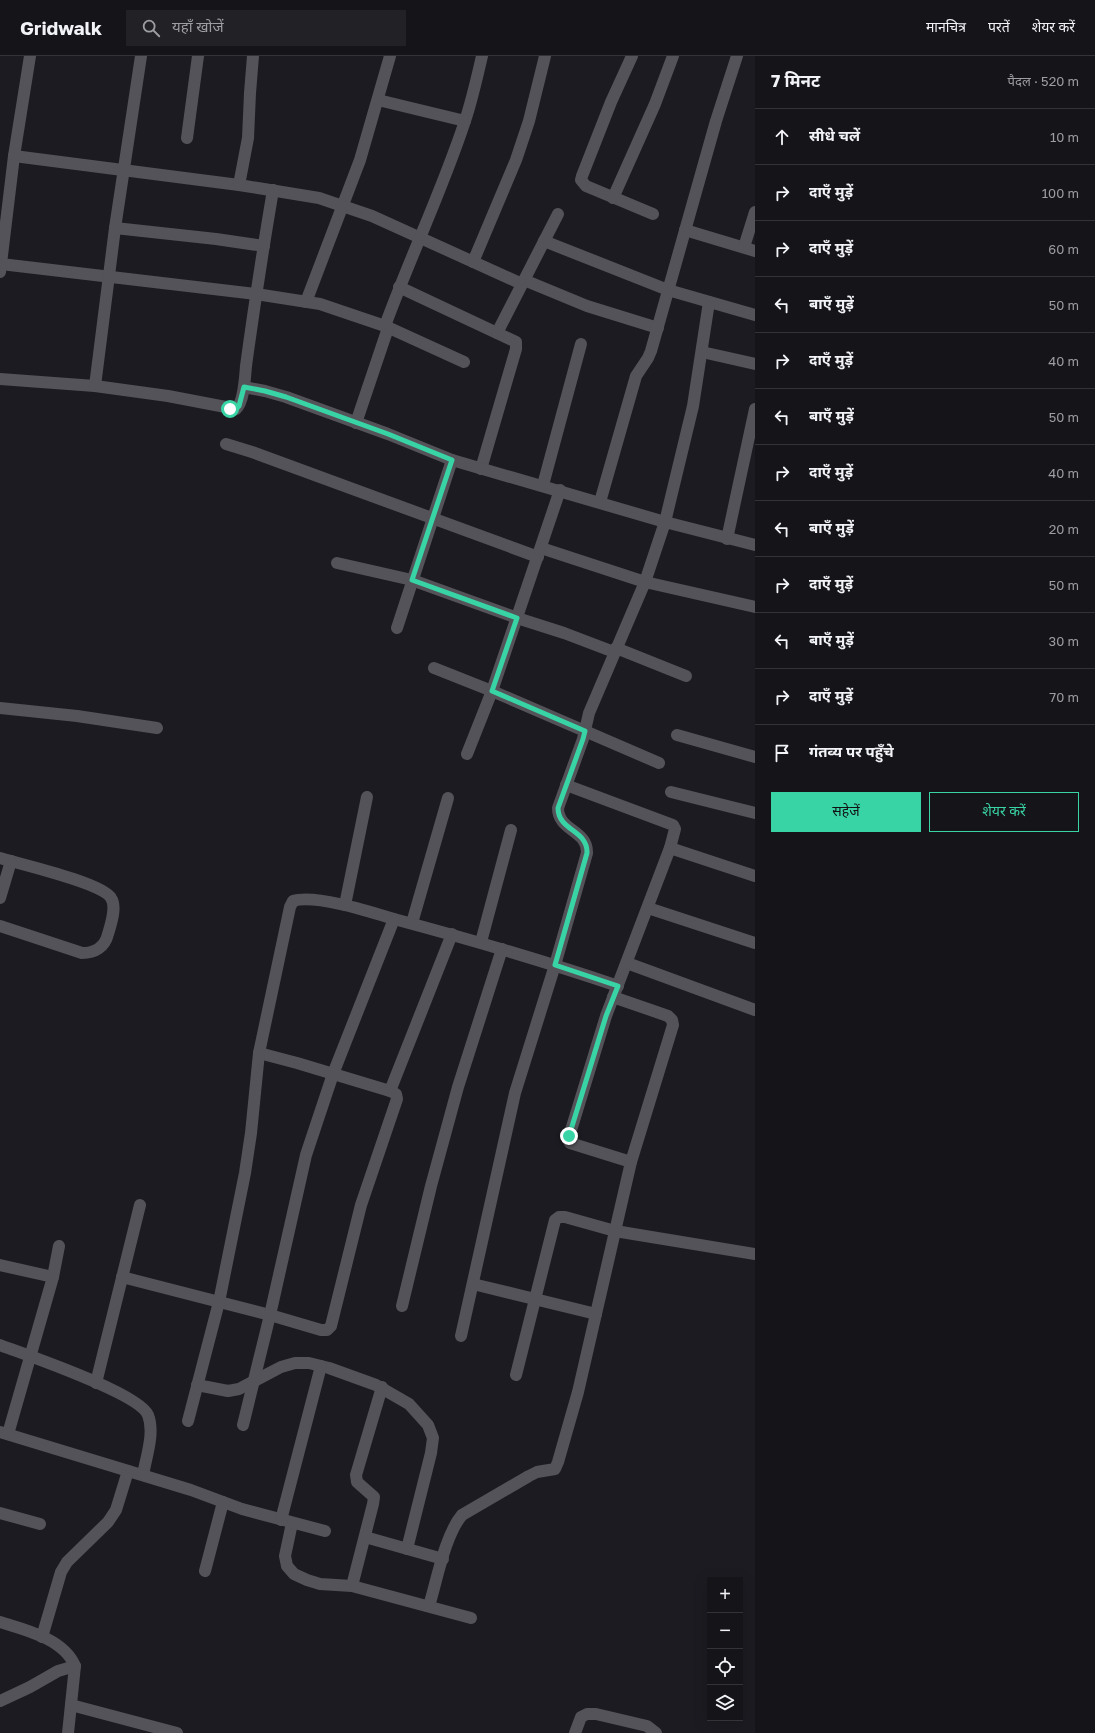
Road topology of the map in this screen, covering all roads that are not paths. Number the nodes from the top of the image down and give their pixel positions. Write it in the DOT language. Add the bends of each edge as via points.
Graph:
graph roads {
  1 [pos="30,56"];
  2 [pos="141,56"];
  3 [pos="198,56"];
  4 [pos="253,56"];
  5 [pos="390,56"];
  6 [pos="482,56"];
  7 [pos="545,56"];
  8 [pos="632,56"];
  9 [pos="673,56"];
  10 [pos="737,56"];
  11 [pos="378,100"];
  12 [pos="465,121"];
  13 [pos="188,138"];
  14 [pos="14,156"];
  15 [pos="124,169"];
  16 [pos="239,185"];
  17 [pos="273,190"];
  18 [pos="613,198"];
  19 [pos="343,206"];
  20 [pos="755,212"];
  21 [pos="558,214"];
  22 [pos="653,214"];
  23 [pos="115,228"];
  24 [pos="685,230"];
  25 [pos="420,238"];
  26 [pos="544,242"];
  27 [pos="264,246"];
  28 [pos="750,249"];
  29 [pos="473,262"];
  30 [pos="1,268"];
  31 [pos="110,276"];
  32 [pos="523,282"];
  33 [pos="399,287"];
  34 [pos="668,290"];
  35 [pos="256,294"];
  36 [pos="306,302"];
  37 [pos="709,302"];
  38 [pos="755,315"];
  39 [pos="386,327"];
  40 [pos="658,328"];
  41 [pos="497,333"];
  42 [pos="581,344"];
  43 [pos="702,352"];
  44 [pos="464,362"];
  45 [pos="755,364"];
  46 [pos="0,379"];
  47 [pos="95,386"];
  48 [pos="244,387"];
  49 [pos="755,409"];
  50 [pos="356,422"];
  51 [pos="226,444"];
  52 [pos="452,460"];
  53 [pos="481,469"];
  54 [pos="543,486"];
  55 [pos="560,490"];
  56 [pos="600,502"];
  57 [pos="432,518"];
  58 [pos="665,522"];
  59 [pos="727,539"];
  60 [pos="755,545"];
  61 [pos="540,553"];
  62 [pos="337,563"];
  63 [pos="412,580"];
  64 [pos="644,582"];
  65 [pos="755,607"];
  66 [pos="517,618"];
  67 [pos="397,628"];
  68 [pos="615,650"];
  69 [pos="434,668"];
  70 [pos="686,676"];
  71 [pos="492,691"];
  72 [pos="0,708"];
  73 [pos="157,728"];
  74 [pos="585,731"];
  75 [pos="677,735"];
  76 [pos="467,754"];
  77 [pos="755,757"];
  78 [pos="659,763"];
  79 [pos="566,785"];
  80 [pos="671,792"];
  81 [pos="367,797"];
  82 [pos="448,798"];
  83 [pos="755,813"];
  84 [pos="511,830"];
  85 [pos="670,848"];
  86 [pos="6,860"];
  87 [pos="755,876"];
  88 [pos="0,898"];
  89 [pos="345,905"];
  90 [pos="648,908"];
  91 [pos="394,919"];
  92 [pos="412,924"];
  93 [pos="0,926"];
  94 [pos="452,934"];
  95 [pos="481,942"];
  96 [pos="755,943"];
  97 [pos="502,948"];
  98 [pos="627,963"];
  99 [pos="555,965"];
  100 [pos="615,991"];
  101 [pos="755,1010"];
  102 [pos="259,1053"];
  103 [pos="333,1074"];
  104 [pos="390,1091"];
  105 [pos="631,1162"];
  106 [pos="140,1205"];
  107 [pos="615,1231"];
  108 [pos="59,1246"];
  109 [pos="755,1254"];
  110 [pos="0,1265"];
  111 [pos="53,1277"];
  112 [pos="122,1277"];
  113 [pos="473,1284"];
  114 [pos="535,1299"];
  115 [pos="219,1302"];
  116 [pos="402,1306"];
  117 [pos="596,1314"];
  118 [pos="270,1315"];
  119 [pos="461,1336"];
  120 [pos="0,1345"];
  121 [pos="31,1357"];
  122 [pos="321,1366"];
  123 [pos="516,1376"];
  124 [pos="253,1382"];
  125 [pos="96,1383"];
  126 [pos="197,1385"];
  127 [pos="382,1387"];
  128 [pos="188,1421"];
  129 [pos="243,1425"];
  130 [pos="4,1433"];
  131 [pos="128,1471"];
  132 [pos="143,1475"];
  133 [pos="223,1502"];
  134 [pos="0,1514"];
  135 [pos="286,1521"];
  136 [pos="40,1524"];
  137 [pos="326,1531"];
  138 [pos="365,1538"];
  139 [pos="406,1549"];
  140 [pos="443,1559"];
  141 [pos="205,1571"];
  142 [pos="352,1586"];
  143 [pos="429,1606"];
  144 [pos="471,1618"];
  145 [pos="0,1622"];
  146 [pos="42,1637"];
  147 [pos="75,1666"];
  148 [pos="0,1701"];
  149 [pos="71,1705"];
  150 [pos="68,1733"];
  151 [pos="177,1733"];
  152 [pos="575,1733"];
  153 [pos="656,1733"];
  1 -- 14 [label="street"];
  2 -- 15 [label="street"];
  3 -- 13 [label="street"];
  4 -- 16 [label="street" via="248,138"];
  5 -- 11 [label="street"];
  6 -- 12 [label="street"];
  7 -- 29 [label="street" via="516,160"];
  8 -- 18 [label="street" via="581,180 583,184"];
  9 -- 18 [label="street" via="655,104"];
  10 -- 24 [label="street"];
  11 -- 12 [label="street"];
  11 -- 19 [label="street"];
  12 -- 25 [label="street"];
  14 -- 15 [label="street"];
  14 -- 30 [label="street"];
  15 -- 16 [label="street"];
  15 -- 23 [label="street"];
  16 -- 17 [label="street"];
  17 -- 19 [label="street" via="319,198"];
  17 -- 27 [label="street"];
  18 -- 22 [label="street"];
  19 -- 25 [label="street"];
  19 -- 36 [label="street"];
  20 -- 28 [label="street"];
  21 -- 26 [label="street"];
  23 -- 27 [label="street"];
  23 -- 31 [label="street"];
  24 -- 28 [label="street"];
  24 -- 34 [label="street"];
  25 -- 29 [label="street"];
  25 -- 33 [label="street"];
  26 -- 32 [label="street"];
  26 -- 34 [label="street"];
  27 -- 35 [label="street"];
  29 -- 32 [label="street"];
  30 -- 31 [label="street"];
  31 -- 35 [label="street"];
  31 -- 47 [label="street"];
  32 -- 40 [label="street" via="587,306"];
  32 -- 41 [label="street"];
  33 -- 39 [label="street"];
  33 -- 41 [label="street"];
  34 -- 37 [label="street"];
  34 -- 40 [label="street"];
  35 -- 36 [label="street"];
  35 -- 48 [label="street"];
  36 -- 39 [label="street" via="320,304"];
  37 -- 38 [label="street"];
  37 -- 43 [label="street"];
  39 -- 44 [label="street"];
  39 -- 50 [label="street"];
  40 -- 56 [label="street" via="648,358 636,376"];
  41 -- 53 [label="street" via="512,339 517,345"];
  42 -- 54 [label="street"];
  43 -- 45 [label="street"];
  43 -- 58 [label="street" via="693,406"];
  46 -- 47 [label="street"];
  47 -- 48 [label="street" via="236,409"];
  48 -- 50 [label="street" via="286,397"];
  49 -- 59 [label="street"];
  50 -- 52 [label="street"];
  51 -- 57 [label="street"];
  52 -- 53 [label="street"];
  52 -- 57 [label="street"];
  53 -- 54 [label="street"];
  54 -- 55 [label="street"];
  55 -- 56 [label="street"];
  55 -- 61 [label="street"];
  56 -- 58 [label="street"];
  57 -- 61 [label="street"];
  57 -- 63 [label="street"];
  58 -- 59 [label="street"];
  58 -- 64 [label="street"];
  59 -- 60 [label="street"];
  61 -- 64 [label="street"];
  61 -- 66 [label="street"];
  62 -- 63 [label="street"];
  63 -- 66 [label="street"];
  63 -- 67 [label="street"];
  64 -- 65 [label="street"];
  64 -- 68 [label="street"];
  66 -- 68 [label="street"];
  66 -- 71 [label="street"];
  68 -- 70 [label="street"];
  68 -- 74 [label="street" via="589,713"];
  69 -- 71 [label="street"];
  71 -- 74 [label="street"];
  71 -- 76 [label="street"];
  72 -- 73 [label="street"];
  74 -- 78 [label="street"];
  74 -- 79 [label="street"];
  75 -- 77 [label="street"];
  79 -- 85 [label="street" via="674,825"];
  79 -- 99 [label="street" via="558,815 562,822 584,840 587,853"];
  80 -- 83 [label="street"];
  81 -- 89 [label="street"];
  82 -- 92 [label="street"];
  84 -- 95 [label="street"];
  85 -- 87 [label="street"];
  85 -- 90 [label="street"];
  86 -- 88 [label="street"];
  86 -- 93 [label="street" via="74,879 105,892 112,898 114,906 108,936 102,946 92,953 82,953"];
  89 -- 91 [label="street"];
  89 -- 102 [label="street" via="299,899 293,901"];
  90 -- 96 [label="street"];
  90 -- 98 [label="street"];
  91 -- 92 [label="street"];
  91 -- 103 [label="street"];
  92 -- 94 [label="street"];
  94 -- 95 [label="street"];
  94 -- 104 [label="street"];
  95 -- 97 [label="street"];
  97 -- 99 [label="street"];
  97 -- 116 [label="street" via="458,1087"];
  98 -- 100 [label="street"];
  98 -- 101 [label="street"];
  99 -- 100 [label="street"];
  99 -- 113 [label="street" via="515,1093"];
  100 -- 105 [label="street" via="668,1016 673,1025"];
  100 -- 105 [label="street" via="568,1140 570,1143"];
  102 -- 103 [label="street"];
  102 -- 115 [label="street" via="245,1173"];
  103 -- 104 [label="street"];
  103 -- 118 [label="street" via="306,1155"];
  104 -- 118 [label="street" via="396,1094 396,1105 361,1205 331,1326 327,1330 321,1330"];
  105 -- 107 [label="street"];
  106 -- 112 [label="street"];
  107 -- 109 [label="street"];
  107 -- 114 [label="street" via="565,1217 555,1220"];
  107 -- 117 [label="street"];
  108 -- 111 [label="street"];
  110 -- 111 [label="street"];
  111 -- 121 [label="street"];
  112 -- 115 [label="street"];
  112 -- 125 [label="street"];
  113 -- 114 [label="street"];
  113 -- 119 [label="street"];
  114 -- 117 [label="street"];
  114 -- 123 [label="street"];
  115 -- 118 [label="street"];
  115 -- 126 [label="street"];
  117 -- 140 [label="street" via="578,1392 555,1469 537,1472 462,1515 453,1529"];
  118 -- 124 [label="street"];
  120 -- 121 [label="street"];
  121 -- 125 [label="street"];
  121 -- 130 [label="street"];
  122 -- 124 [label="street" via="295,1363 281,1367"];
  122 -- 127 [label="street"];
  122 -- 135 [label="street"];
  124 -- 126 [label="street" via="228,1391"];
  124 -- 129 [label="street"];
  125 -- 132 [label="street" via="122,1394 148,1414 151,1425"];
  126 -- 128 [label="street"];
  127 -- 138 [label="street" via="356,1475 357,1482 374,1496"];
  127 -- 139 [label="street" via="409,1404 428,1425 433,1438"];
  130 -- 131 [label="street"];
  131 -- 132 [label="street"];
  131 -- 146 [label="street" via="116,1510 108,1522 67,1562 61,1572"];
  132 -- 133 [label="street"];
  133 -- 135 [label="street"];
  133 -- 141 [label="street"];
  134 -- 136 [label="street"];
  135 -- 137 [label="street"];
  135 -- 142 [label="street" via="285,1556 287,1566 294,1574 320,1584"];
  138 -- 139 [label="street"];
  138 -- 142 [label="street"];
  139 -- 140 [label="street"];
  140 -- 143 [label="street"];
  142 -- 143 [label="street"];
  143 -- 144 [label="street"];
  145 -- 146 [label="street"];
  146 -- 147 [label="street" via="61,1646 71,1656"];
  147 -- 148 [label="street" via="58,1671"];
  147 -- 149 [label="street"];
  149 -- 150 [label="street"];
  149 -- 151 [label="street"];
  152 -- 153 [label="street" via="581,1717 587,1714 646,1726"];
}
